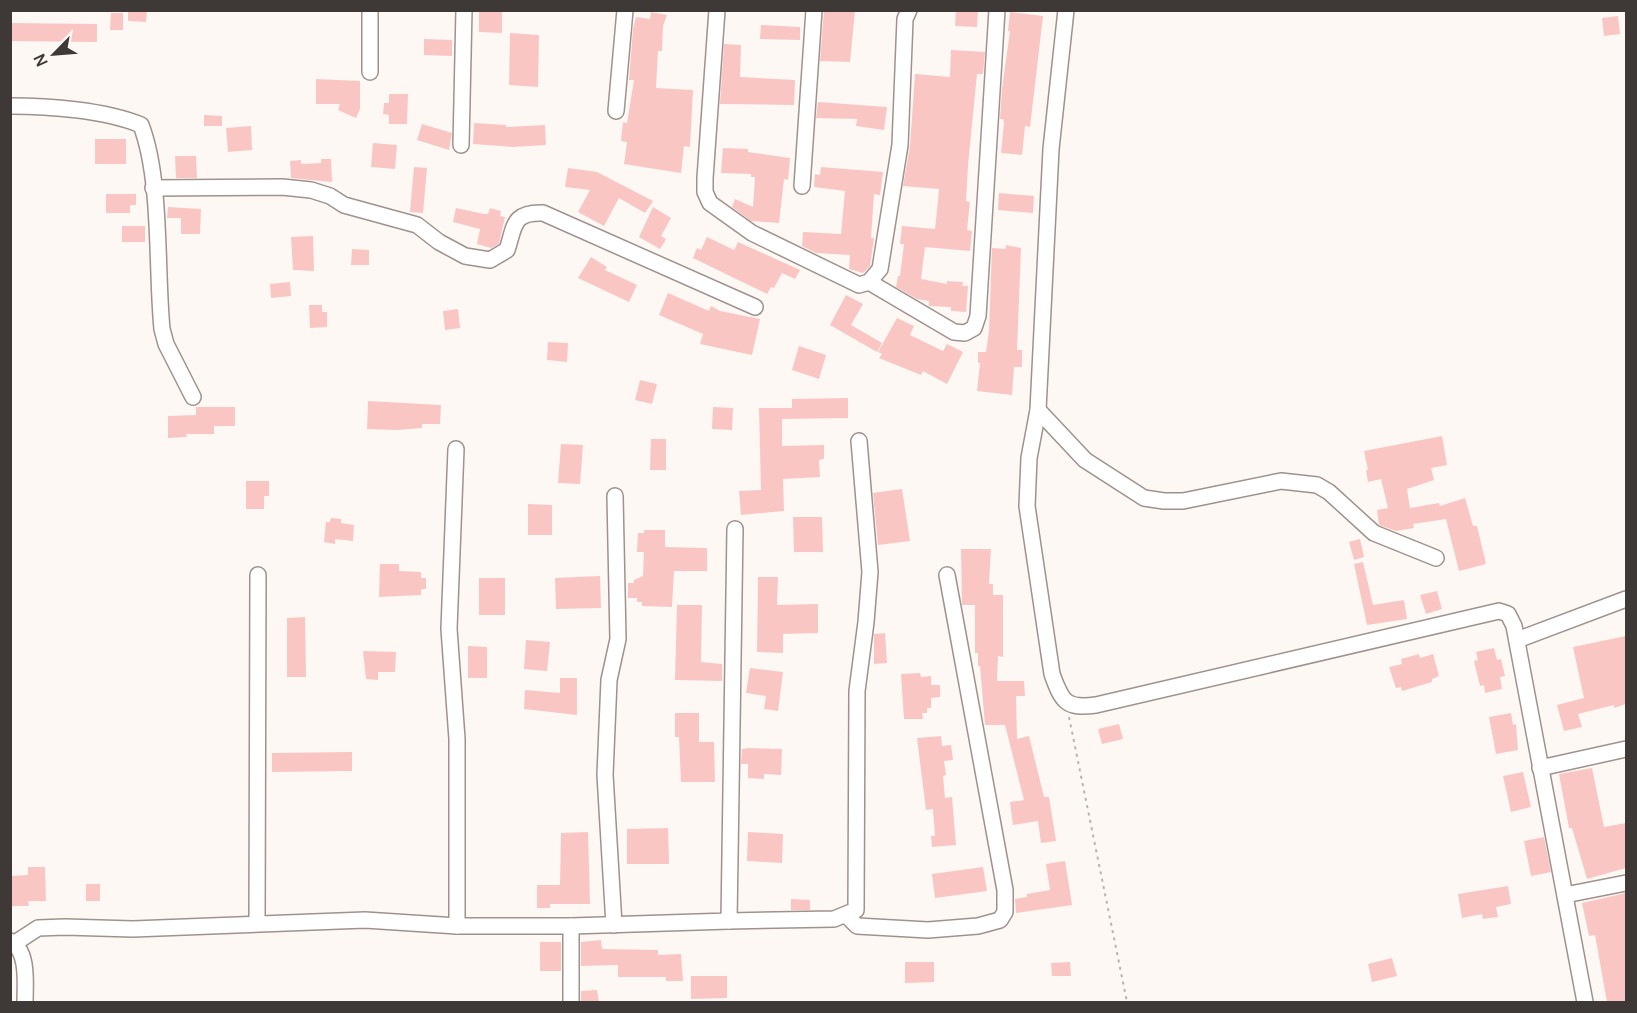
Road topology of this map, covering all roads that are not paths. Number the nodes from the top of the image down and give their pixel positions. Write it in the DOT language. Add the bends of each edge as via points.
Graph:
graph roads {
  1 [pos="370,10"];
  2 [pos="464,10"];
  3 [pos="625,10"];
  4 [pos="717,10"];
  5 [pos="814,10"];
  6 [pos="909,10"];
  7 [pos="997,10"];
  8 [pos="1066,10"];
  9 [pos="370,72"];
  10 [pos="10,106"];
  11 [pos="616,111"];
  12 [pos="461,145"];
  13 [pos="802,186"];
  14 [pos="153,188"];
  15 [pos="869,282"];
  16 [pos="755,307"];
  17 [pos="193,397"];
  18 [pos="1038,410"];
  19 [pos="859,441"];
  20 [pos="456,449"];
  21 [pos="615,496"];
  22 [pos="735,529"];
  23 [pos="1436,558"];
  24 [pos="258,575"];
  25 [pos="946,575"];
  26 [pos="1626,599"];
  27 [pos="1517,640"];
  28 [pos="1626,749"];
  29 [pos="1540,768"];
  30 [pos="1626,883"];
  31 [pos="1564,895"];
  32 [pos="847,916"];
  33 [pos="729,921"];
  34 [pos="257,922"];
  35 [pos="614,925"];
  36 [pos="457,926"];
  37 [pos="571,926"];
  38 [pos="13,942"];
  39 [pos="25,1002"];
  40 [pos="571,1002"];
  41 [pos="1585,1002"];
  1 -- 9 [label="street"];
  2 -- 12 [label="street"];
  3 -- 11 [label="street"];
  4 -- 15 [label="street" via="705,178 710,203 753,233 849,282"];
  5 -- 13 [label="street"];
  6 -- 15 [label="street" via="905,19 900,145 880,269"];
  7 -- 15 [label="street" via="978,316 974,328 954,332"];
  8 -- 18 [label="street" via="1051,149"];
  10 -- 14 [label="street" via="124,118 141,126 148,144"];
  14 -- 16 [label="street" via="311,190 344,205 417,225 465,256 490,260 507,250 514,224 520,217 543,213"];
  14 -- 17 [label="street" via="162,329"];
  18 -- 23 [label="street" via="1085,459 1144,498 1183,501 1281,481 1317,485 1374,533"];
  18 -- 27 [label="street" via="1029,458 1027,506 1052,674 1066,703 1079,707 1096,705 1499,611 1508,614"];
  19 -- 32 [label="street" via="870,572 857,691 858,901 856,910"];
  20 -- 36 [label="street" via="449,629 457,739"];
  21 -- 35 [label="street" via="618,639 609,680 605,775"];
  22 -- 33 [label="street"];
  24 -- 34 [label="street"];
  25 -- 32 [label="street" via="1005,890 1005,912 1000,920 978,926 928,930 857,926"];
  26 -- 27 [label="street"];
  27 -- 29 [label="street"];
  28 -- 29 [label="street"];
  29 -- 31 [label="street"];
  30 -- 31 [label="street"];
  31 -- 41 [label="street"];
  32 -- 33 [label="street"];
  33 -- 35 [label="street"];
  34 -- 36 [label="street" via="365,920"];
  34 -- 38 [label="street" via="38,928"];
  35 -- 37 [label="street"];
  36 -- 37 [label="street"];
  37 -- 40 [label="street"];
  38 -- 39 [label="street" via="23,960"];
}
